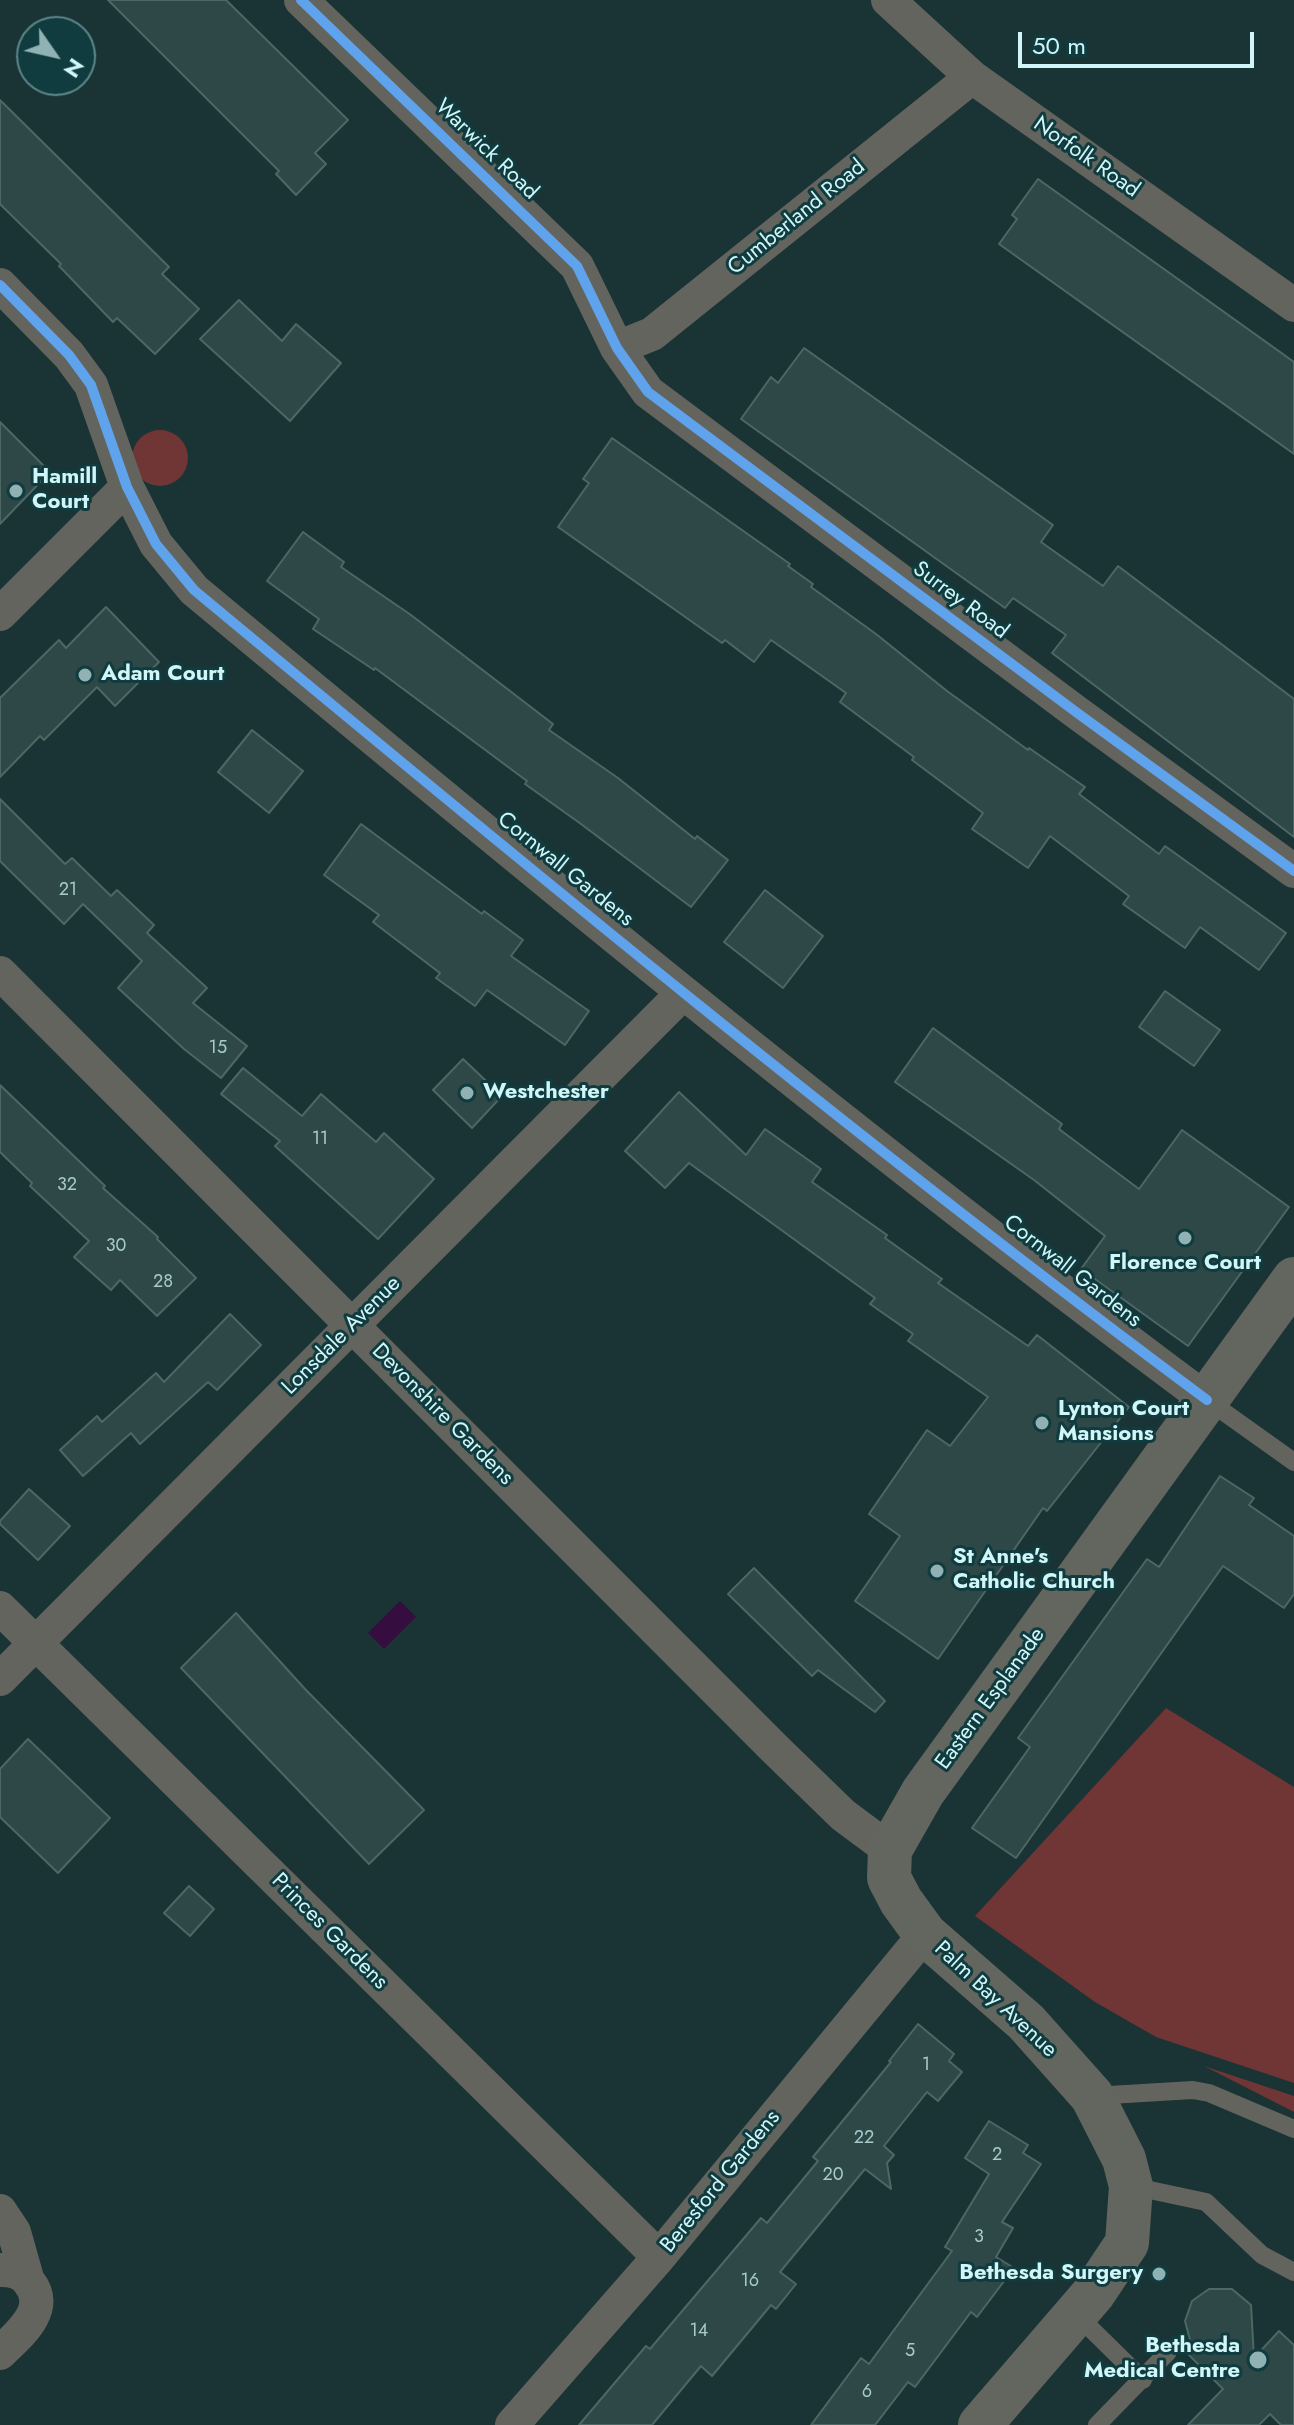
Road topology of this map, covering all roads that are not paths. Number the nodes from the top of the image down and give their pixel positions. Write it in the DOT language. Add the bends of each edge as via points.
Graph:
graph roads {
  1 [pos="301,0"];
  2 [pos="888,0"];
  3 [pos="972,77"];
  4 [pos="0,285"];
  5 [pos="1294,305"];
  6 [pos="617,348"];
  7 [pos="127,487"];
  8 [pos="0,614"];
  9 [pos="1294,871"];
  10 [pos="0,973"];
  11 [pos="683,993"];
  12 [pos="1294,1279"];
  13 [pos="353,1325"];
  14 [pos="1207,1400"];
  15 [pos="1294,1462"];
  16 [pos="0,1608"];
  17 [pos="36,1643"];
  18 [pos="0,1679"];
  19 [pos="890,1850"];
  20 [pos="925,1934"];
  21 [pos="1092,2096"];
  22 [pos="1294,2129"];
  23 [pos="1131,2186"];
  24 [pos="0,2211"];
  25 [pos="659,2257"];
  26 [pos="1294,2272"];
  27 [pos="13,2274"];
  28 [pos="1076,2314"];
  29 [pos="1168,2352"];
  30 [pos="0,2353"];
  31 [pos="1143,2380"];
  32 [pos="512,2425"];
  33 [pos="980,2425"];
  34 [pos="1097,2425"];
  1 -- 6 [label="street, Warwick Road" via="577,266"];
  2 -- 3 [label="street, Norfolk Road"];
  3 -- 5 [label="street, Norfolk Road"];
  3 -- 6 [label="street, Cumberland Road" via="652,334"];
  4 -- 7 [label="street, Cornwall Gardens" via="91,385"];
  6 -- 9 [label="street, Surrey Road" via="648,392"];
  7 -- 8 [label="street"];
  7 -- 11 [label="street, Cornwall Gardens" via="156,544 194,590"];
  10 -- 13 [label="street, Devonshire Gardens"];
  11 -- 13 [label="street, Lonsdale Avenue"];
  11 -- 14 [label="street, Cornwall Gardens"];
  12 -- 14 [label="main road, Eastern Esplanade"];
  13 -- 17 [label="street, Lonsdale Avenue"];
  13 -- 19 [label="street, Devonshire Gardens" via="774,1748 843,1815"];
  14 -- 15 [label="lane"];
  14 -- 19 [label="main road, Eastern Esplanade" via="923,1792"];
  16 -- 17 [label="street, Princes Gardens"];
  17 -- 18 [label="street, Lonsdale Avenue"];
  17 -- 25 [label="street, Princes Gardens"];
  19 -- 20 [label="main road, Palm Bay Avenue" via="889,1878"];
  20 -- 21 [label="main road, Palm Bay Avenue" via="1026,2022"];
  20 -- 25 [label="street, Beresford Gardens"];
  21 -- 22 [label="lane" via="1193,2090"];
  21 -- 23 [label="main road, Palm Bay Avenue" via="1124,2159"];
  23 -- 26 [label="lane" via="1206,2202 1262,2255"];
  23 -- 28 [label="main road, Palm Bay Avenue" via="1127,2243"];
  24 -- 27 [label="street" via="14,2232"];
  25 -- 32 [label="street, Beresford Gardens"];
  27 -- 30 [label="street" via="34,2289 36,2302 34,2314"];
  28 -- 31 [label="lane"];
  28 -- 33 [label="main road, Palm Bay Avenue"];
  29 -- 31 [label="lane"];
  31 -- 34 [label="lane"];
}
